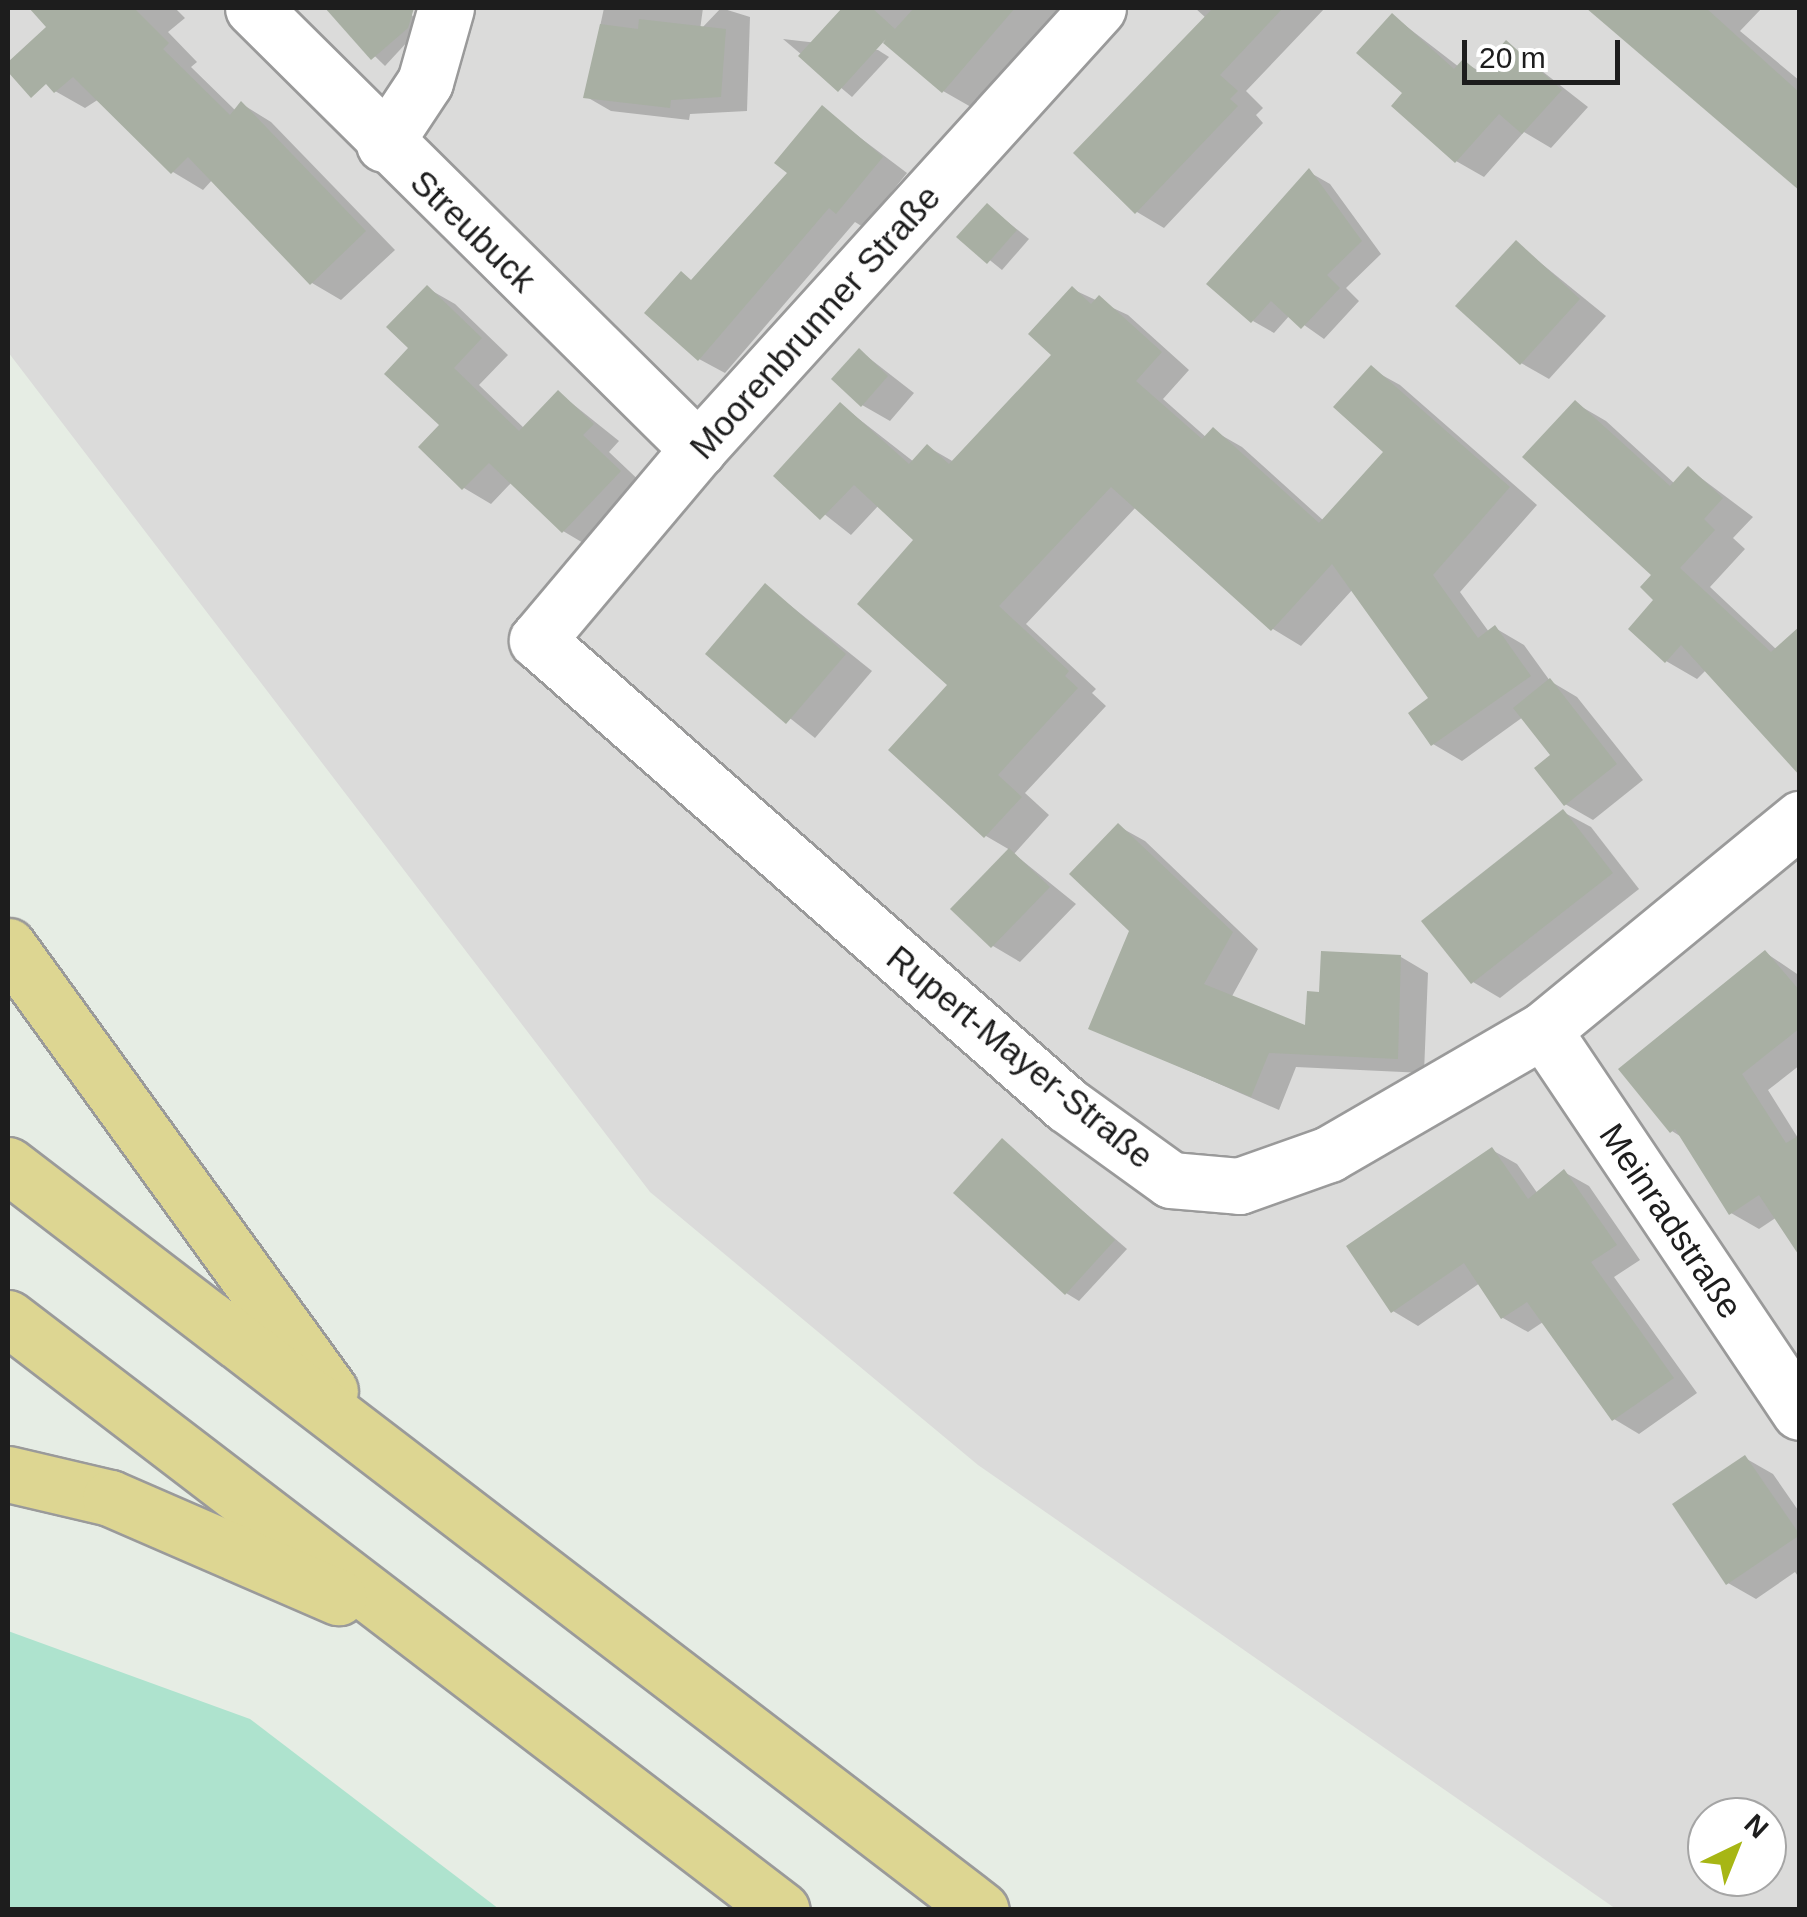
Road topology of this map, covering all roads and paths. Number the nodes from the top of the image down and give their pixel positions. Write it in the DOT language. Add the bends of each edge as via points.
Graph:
graph roads {
  1 [pos="253,8"];
  2 [pos="446,8"];
  3 [pos="1098,8"];
  4 [pos="384,144"];
  5 [pos="698,449"];
  6 [pos="537,640"];
  7 [pos="1800,819"];
  8 [pos="8,946"];
  9 [pos="1543,1030"];
  10 [pos="8,1165"];
  11 [pos="8,1318"];
  12 [pos="1800,1412"];
  13 [pos="364,1438"];
  14 [pos="8,1474"];
  15 [pos="419,1632"];
  16 [pos="782,1910"];
  17 [pos="981,1910"];
  1 -- 4 [label="street, Streubuck"];
  2 -- 4 [label="street" via="425,82"];
  3 -- 5 [label="street, Moorenbrunner Straße"];
  4 -- 5 [label="street, Streubuck"];
  5 -- 6 [label="street, Moorenbrunner Straße"];
  6 -- 9 [label="street, Rupert-Mayer-Straße" via="1066,1106 1171,1180 1240,1186 1329,1154"];
  7 -- 9 [label="street, Rupert-Mayer-Straße"];
  8 -- 13 [label="highway"];
  9 -- 12 [label="street, Meinradstraße"];
  10 -- 13 [label="highway"];
  11 -- 15 [label="highway"];
  13 -- 17 [label="highway"];
  14 -- 15 [label="highway" via="110,1498"];
  15 -- 16 [label="highway"];
}
